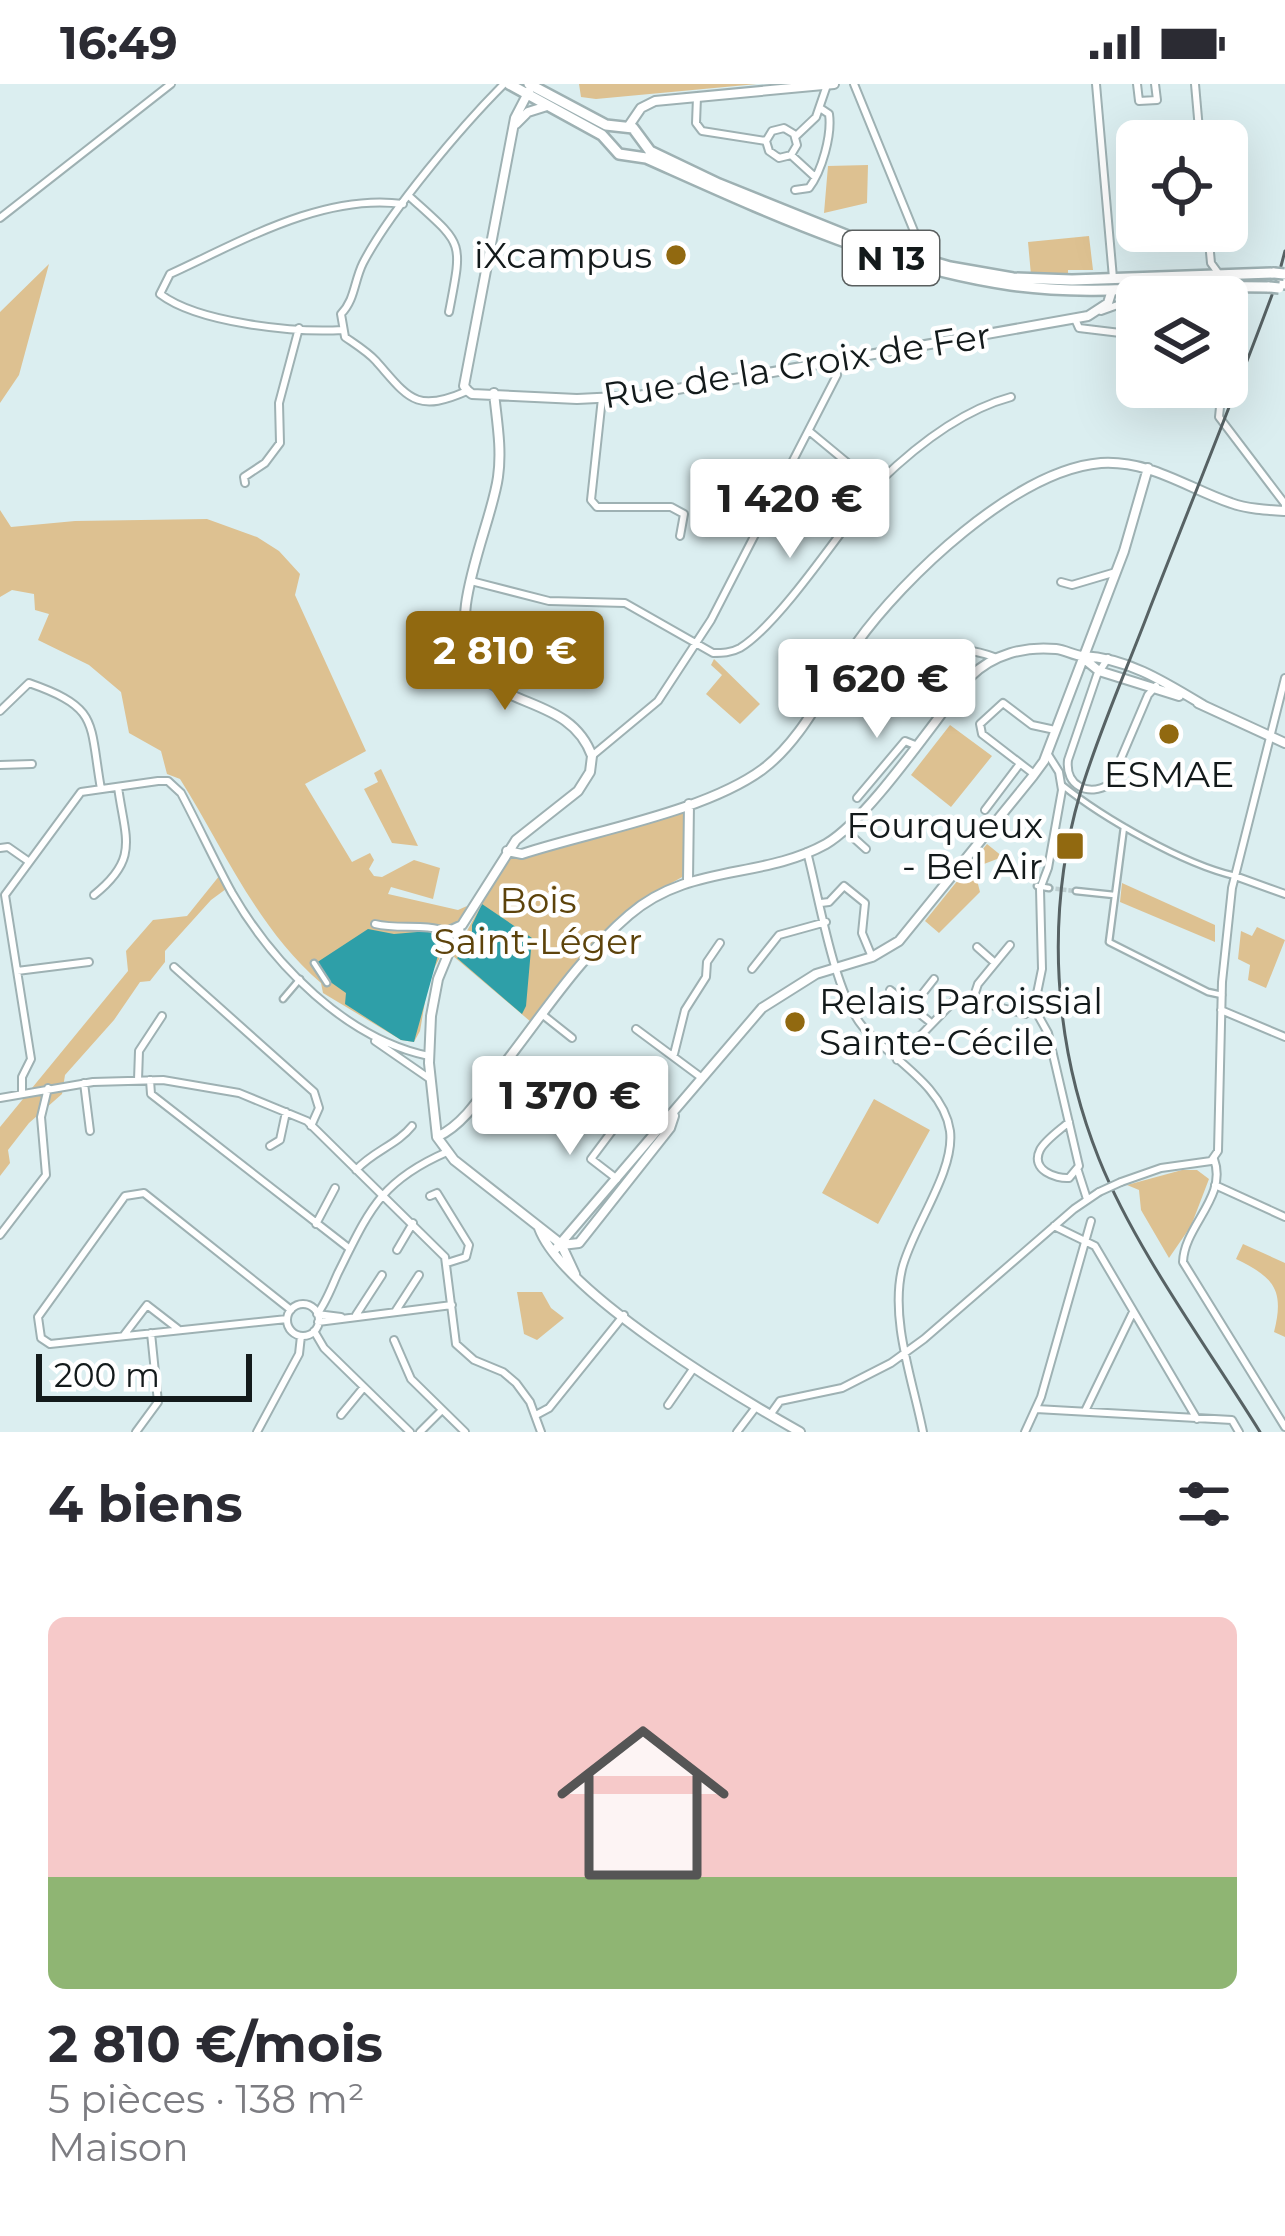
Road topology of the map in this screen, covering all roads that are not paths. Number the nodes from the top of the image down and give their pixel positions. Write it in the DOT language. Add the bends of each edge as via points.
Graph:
graph roads {
  1 [pos="170,84"];
  2 [pos="506,84"];
  3 [pos="825,84"];
  4 [pos="854,84"];
  5 [pos="1096,84"];
  6 [pos="1137,84"];
  7 [pos="1155,84"];
  8 [pos="1196,84"];
  9 [pos="530,89"];
  10 [pos="697,97"];
  11 [pos="547,106"];
  12 [pos="820,108"];
  13 [pos="638,112"];
  14 [pos="1199,120"];
  15 [pos="515,125"];
  16 [pos="626,128"];
  17 [pos="796,136"];
  18 [pos="641,138"];
  19 [pos="766,141"];
  20 [pos="614,147"];
  21 [pos="791,155"];
  22 [pos="632,156"];
  23 [pos="816,178"];
  24 [pos="795,190"];
  25 [pos="407,201"];
  26 [pos="0,218"];
  27 [pos="1210,252"];
  28 [pos="919,260"];
  29 [pos="1220,274"];
  30 [pos="1114,282"];
  31 [pos="1279,282"];
  32 [pos="1248,284"];
  33 [pos="1248,285"];
  34 [pos="1116,306"];
  35 [pos="449,312"];
  36 [pos="1097,312"];
  37 [pos="1075,319"];
  38 [pos="299,328"];
  39 [pos="343,329"];
  40 [pos="1116,332"];
  41 [pos="836,363"];
  42 [pos="468,391"];
  43 [pos="494,393"];
  44 [pos="1012,397"];
  45 [pos="602,398"];
  46 [pos="1220,408"];
  47 [pos="809,431"];
  48 [pos="1148,468"];
  49 [pos="879,482"];
  50 [pos="244,484"];
  51 [pos="1285,511"];
  52 [pos="680,536"];
  53 [pos="1116,572"];
  54 [pos="471,581"];
  55 [pos="1061,582"];
  56 [pos="696,642"];
  57 [pos="1082,656"];
  58 [pos="997,658"];
  59 [pos="1108,658"];
  60 [pos="1099,670"];
  61 [pos="1285,678"];
  62 [pos="1161,682"];
  63 [pos="1152,689"];
  64 [pos="897,691"];
  65 [pos="1203,705"];
  66 [pos="0,711"];
  67 [pos="1055,730"];
  68 [pos="1271,736"];
  69 [pos="1285,743"];
  70 [pos="915,745"];
  71 [pos="1047,753"];
  72 [pos="592,756"];
  73 [pos="32,764"];
  74 [pos="0,765"];
  75 [pos="1019,765"];
  76 [pos="1034,774"];
  77 [pos="1062,785"];
  78 [pos="118,787"];
  79 [pos="101,789"];
  80 [pos="857,798"];
  81 [pos="689,803"];
  82 [pos="985,810"];
  83 [pos="1124,827"];
  84 [pos="845,830"];
  85 [pos="0,848"];
  86 [pos="866,849"];
  87 [pos="507,851"];
  88 [pos="807,852"];
  89 [pos="28,862"];
  90 [pos="1235,876"];
  91 [pos="688,880"];
  92 [pos="1076,891"];
  93 [pos="3,894"];
  94 [pos="94,895"];
  95 [pos="1114,895"];
  96 [pos="1285,895"];
  97 [pos="820,903"];
  98 [pos="826,922"];
  99 [pos="375,924"];
  100 [pos="459,929"];
  101 [pos="443,930"];
  102 [pos="720,943"];
  103 [pos="452,945"];
  104 [pos="1010,945"];
  105 [pos="977,947"];
  106 [pos="872,957"];
  107 [pos="89,962"];
  108 [pos="314,963"];
  109 [pos="995,963"];
  110 [pos="173,967"];
  111 [pos="837,967"];
  112 [pos="752,969"];
  113 [pos="17,971"];
  114 [pos="300,979"];
  115 [pos="934,979"];
  116 [pos="327,983"];
  117 [pos="890,990"];
  118 [pos="1222,994"];
  119 [pos="283,998"];
  120 [pos="972,1001"];
  121 [pos="912,1007"];
  122 [pos="1034,1008"];
  123 [pos="1221,1010"];
  124 [pos="162,1016"];
  125 [pos="543,1016"];
  126 [pos="930,1022"];
  127 [pos="636,1029"];
  128 [pos="1285,1037"];
  129 [pos="572,1038"];
  130 [pos="375,1041"];
  131 [pos="674,1054"];
  132 [pos="429,1056"];
  133 [pos="897,1060"];
  134 [pos="503,1065"];
  135 [pos="702,1078"];
  136 [pos="430,1079"];
  137 [pos="138,1080"];
  138 [pos="150,1080"];
  139 [pos="84,1083"];
  140 [pos="48,1088"];
  141 [pos="22,1092"];
  142 [pos="0,1098"];
  143 [pos="554,1103"];
  144 [pos="286,1112"];
  145 [pos="674,1114"];
  146 [pos="1069,1122"];
  147 [pos="311,1126"];
  148 [pos="412,1126"];
  149 [pos="615,1126"];
  150 [pos="90,1131"];
  151 [pos="442,1145"];
  152 [pos="271,1147"];
  153 [pos="1214,1159"];
  154 [pos="356,1170"];
  155 [pos="1078,1171"];
  156 [pos="617,1179"];
  157 [pos="1215,1186"];
  158 [pos="334,1187"];
  159 [pos="437,1192"];
  160 [pos="380,1194"];
  161 [pos="1087,1199"];
  162 [pos="1285,1217"];
  163 [pos="1091,1221"];
  164 [pos="316,1223"];
  165 [pos="413,1223"];
  166 [pos="539,1226"];
  167 [pos="1054,1226"];
  168 [pos="0,1235"];
  169 [pos="551,1235"];
  170 [pos="568,1242"];
  171 [pos="1086,1242"];
  172 [pos="350,1250"];
  173 [pos="397,1250"];
  174 [pos="447,1263"];
  175 [pos="574,1270"];
  176 [pos="382,1275"];
  177 [pos="418,1275"];
  178 [pos="452,1305"];
  179 [pos="291,1310"];
  180 [pos="395,1312"];
  181 [pos="1133,1312"];
  182 [pos="316,1314"];
  183 [pos="356,1315"];
  184 [pos="623,1315"];
  185 [pos="287,1319"];
  186 [pos="179,1330"];
  187 [pos="151,1333"];
  188 [pos="308,1336"];
  189 [pos="122,1337"];
  190 [pos="394,1340"];
  191 [pos="907,1352"];
  192 [pos="693,1368"];
  193 [pos="364,1387"];
  194 [pos="668,1405"];
  195 [pos="757,1407"];
  196 [pos="1036,1409"];
  197 [pos="440,1412"];
  198 [pos="1085,1412"];
  199 [pos="341,1415"];
  200 [pos="536,1415"];
  201 [pos="770,1415"];
  202 [pos="1197,1419"];
  203 [pos="1285,1427"];
  204 [pos="136,1432"];
  205 [pos="257,1432"];
  206 [pos="410,1432"];
  207 [pos="419,1432"];
  208 [pos="465,1432"];
  209 [pos="541,1432"];
  210 [pos="737,1432"];
  211 [pos="800,1432"];
  212 [pos="923,1432"];
  213 [pos="1025,1432"];
  214 [pos="1239,1432"];
  1 -- 26 [label="street"];
  2 -- 9 [label="main road"];
  2 -- 25 [label="street"];
  3 -- 10 [label="street"];
  3 -- 12 [label="street"];
  4 -- 28 [label="street"];
  5 -- 30 [label="street"];
  6 -- 7 [label="street" via="1139,101 1157,100"];
  8 -- 14 [label="street"];
  9 -- 11 [label="main road"];
  9 -- 15 [label="street"];
  9 -- 16 [label="main road"];
  10 -- 13 [label="street" via="655,101"];
  10 -- 19 [label="street" via="702,131"];
  11 -- 15 [label="street"];
  11 -- 20 [label="main road"];
  12 -- 17 [label="street"];
  12 -- 23 [label="street" via="831,124"];
  13 -- 16 [label="street"];
  13 -- 18 [label="street"];
  15 -- 42 [label="street"];
  16 -- 18 [label="main road"];
  16 -- 20 [label="main road"];
  17 -- 19 [label="street" via="779,128"];
  17 -- 21 [label="street"];
  18 -- 22 [label="main road"];
  18 -- 28 [label="main road, N 13" via="650,151 736,191"];
  19 -- 21 [label="street" via="774,156"];
  20 -- 22 [label="main road"];
  21 -- 23 [label="street"];
  22 -- 30 [label="main road, N 13" via="913,264 1014,285"];
  23 -- 24 [label="street"];
  25 -- 35 [label="street" via="456,238"];
  25 -- 38 [label="street" via="295,219 170,274 160,294 178,308"];
  25 -- 39 [label="street" via="363,263 341,314"];
  27 -- 29 [label="street"];
  28 -- 30 [label="main road, N 13" via="1013,278"];
  29 -- 30 [label="main road, N 13"];
  29 -- 31 [label="main road, N 13"];
  30 -- 31 [label="main road"];
  30 -- 36 [label="street"];
  31 -- 32 [label="main road"];
  31 -- 33 [label="main road, N 13"];
  34 -- 36 [label="street, Rue de la Croix de Fer"];
  36 -- 37 [label="street, Rue de la Croix de Fer"];
  37 -- 40 [label="street" via="1079,328"];
  37 -- 41 [label="street, Rue de la Croix de Fer"];
  38 -- 39 [label="street"];
  38 -- 50 [label="street" via="279,403 280,443"];
  39 -- 42 [label="street" via="407,396 440,403"];
  41 -- 45 [label="street, Rue de la Croix de Fer"];
  41 -- 47 [label="street"];
  42 -- 43 [label="street, Rue de la Croix de Fer"];
  43 -- 45 [label="street, Rue de la Croix de Fer"];
  43 -- 54 [label="street" via="498,482"];
  44 -- 49 [label="street" via="927,440"];
  45 -- 52 [label="street" via="591,500 598,507 670,507 684,514"];
  46 -- 51 [label="street"];
  47 -- 49 [label="street"];
  47 -- 56 [label="street"];
  48 -- 51 [label="street" via="1231,503"];
  48 -- 53 [label="street"];
  48 -- 81 [label="street" via="1073,469 995,506 867,629 769,764"];
  49 -- 56 [label="street" via="743,646 721,653"];
  53 -- 55 [label="street"];
  53 -- 57 [label="street"];
  54 -- 56 [label="street" via="549,601 626,603"];
  54 -- 72 [label="street" via="466,631 475,667 494,685 558,715"];
  56 -- 72 [label="street" via="658,700"];
  57 -- 58 [label="street" via="1047,649"];
  57 -- 59 [label="street"];
  57 -- 60 [label="street"];
  57 -- 67 [label="street"];
  58 -- 64 [label="street" via="970,649 928,656"];
  58 -- 70 [label="street" via="970,677"];
  59 -- 60 [label="street"];
  59 -- 62 [label="street"];
  60 -- 63 [label="street"];
  60 -- 63 [label="street" via="1068,760 1070,780 1080,787 1110,784"];
  61 -- 68 [label="street"];
  62 -- 63 [label="street"];
  62 -- 65 [label="street"];
  63 -- 65 [label="street"];
  65 -- 68 [label="street"];
  66 -- 79 [label="street" via="29,683 68,696 89,718"];
  67 -- 71 [label="street"];
  67 -- 75 [label="street" via="1032,725 1003,703 980,724"];
  68 -- 69 [label="street"];
  68 -- 90 [label="street"];
  70 -- 80 [label="street" via="905,741"];
  70 -- 84 [label="street"];
  71 -- 76 [label="street"];
  71 -- 77 [label="street"];
  72 -- 87 [label="street" via="578,791"];
  73 -- 74 [label="street"];
  75 -- 76 [label="street"];
  75 -- 82 [label="street"];
  76 -- 106 [label="street" via="927,910"];
  77 -- 83 [label="street"];
  77 -- 122 [label="street" via="1042,887"];
  78 -- 79 [label="street"];
  78 -- 94 [label="street" via="126,857"];
  78 -- 114 [label="street" via="175,786 232,893"];
  79 -- 89 [label="street" via="81,792"];
  81 -- 87 [label="street" via="522,854"];
  81 -- 91 [label="street"];
  83 -- 90 [label="street"];
  83 -- 95 [label="street"];
  84 -- 86 [label="street"];
  84 -- 88 [label="street"];
  85 -- 89 [label="street"];
  87 -- 100 [label="street"];
  88 -- 91 [label="street"];
  88 -- 97 [label="street"];
  89 -- 93 [label="street"];
  90 -- 96 [label="street"];
  90 -- 118 [label="street"];
  91 -- 125 [label="street" via="629,915"];
  92 -- 95 [label="street"];
  93 -- 113 [label="street"];
  95 -- 118 [label="street" via="1109,942"];
  97 -- 98 [label="street"];
  97 -- 106 [label="street" via="844,886 866,903 862,933"];
  98 -- 111 [label="street"];
  98 -- 112 [label="street" via="779,935"];
  99 -- 101 [label="street"];
  100 -- 101 [label="street"];
  100 -- 103 [label="street" via="463,939"];
  101 -- 103 [label="street"];
  102 -- 131 [label="street" via="685,1010"];
  103 -- 132 [label="street" via="430,1016"];
  104 -- 109 [label="street"];
  105 -- 109 [label="street"];
  106 -- 111 [label="street"];
  107 -- 113 [label="street"];
  108 -- 116 [label="street"];
  109 -- 120 [label="street"];
  110 -- 147 [label="street" via="255,1030 314,1092 319,1108"];
  111 -- 133 [label="street" via="855,1016"];
  111 -- 135 [label="street" via="771,1000"];
  113 -- 141 [label="street" via="31,1059"];
  114 -- 119 [label="street"];
  114 -- 132 [label="street" via="350,1022"];
  115 -- 121 [label="street"];
  117 -- 121 [label="street"];
  118 -- 123 [label="street"];
  120 -- 122 [label="street" via="1025,1014"];
  120 -- 126 [label="street" via="955,1000"];
  121 -- 126 [label="street"];
  122 -- 146 [label="street" via="1048,1033"];
  123 -- 128 [label="street"];
  123 -- 153 [label="street"];
  124 -- 137 [label="street" via="139,1051"];
  125 -- 129 [label="street"];
  125 -- 134 [label="street"];
  126 -- 133 [label="street"];
  127 -- 131 [label="street"];
  130 -- 136 [label="street"];
  131 -- 135 [label="street"];
  132 -- 136 [label="street"];
  133 -- 191 [label="street" via="932,1094 950,1128 946,1161 902,1271"];
  134 -- 143 [label="street"];
  134 -- 151 [label="street"];
  135 -- 145 [label="street"];
  136 -- 151 [label="street"];
  137 -- 138 [label="street"];
  137 -- 139 [label="street"];
  138 -- 144 [label="street" via="222,1089"];
  138 -- 164 [label="street" via="151,1094"];
  139 -- 140 [label="street"];
  139 -- 150 [label="street"];
  140 -- 141 [label="street"];
  140 -- 168 [label="street" via="41,1114 46,1174"];
  141 -- 142 [label="street"];
  144 -- 147 [label="street"];
  144 -- 152 [label="street"];
  145 -- 156 [label="street"];
  145 -- 170 [label="street"];
  146 -- 155 [label="street"];
  146 -- 155 [label="street" via="1038,1161 1057,1179"];
  147 -- 154 [label="street"];
  148 -- 154 [label="street"];
  149 -- 156 [label="street" via="591,1159"];
  151 -- 160 [label="street"];
  151 -- 166 [label="street"];
  153 -- 157 [label="street"];
  153 -- 161 [label="street, bridge" via="1161,1168"];
  154 -- 160 [label="street"];
  155 -- 161 [label="street"];
  156 -- 170 [label="street"];
  157 -- 162 [label="street"];
  157 -- 203 [label="street" via="1183,1262"];
  158 -- 164 [label="street"];
  159 -- 174 [label="street" via="469,1245 466,1257"];
  160 -- 165 [label="street"];
  160 -- 172 [label="street"];
  161 -- 167 [label="street"];
  163 -- 171 [label="street"];
  164 -- 172 [label="street"];
  165 -- 173 [label="street"];
  165 -- 174 [label="street"];
  166 -- 169 [label="street"];
  166 -- 170 [label="street"];
  167 -- 171 [label="street"];
  167 -- 191 [label="street"];
  169 -- 170 [label="street"];
  169 -- 170 [label="street"];
  170 -- 175 [label="street"];
  170 -- 175 [label="street"];
  171 -- 181 [label="street"];
  171 -- 196 [label="street"];
  172 -- 182 [label="street"];
  174 -- 178 [label="street"];
  175 -- 184 [label="street"];
  176 -- 183 [label="street"];
  177 -- 180 [label="street"];
  178 -- 180 [label="street"];
  178 -- 200 [label="street" via="456,1344 517,1382"];
  179 -- 182 [label="street" via="303,1305"];
  179 -- 185 [label="street"];
  179 -- 189 [label="street" via="145,1193 125,1196 38,1312 50,1344"];
  180 -- 183 [label="street"];
  181 -- 198 [label="street"];
  181 -- 202 [label="street"];
  182 -- 183 [label="street"];
  182 -- 188 [label="street"];
  184 -- 192 [label="street"];
  184 -- 200 [label="street"];
  185 -- 186 [label="street"];
  185 -- 188 [label="street" via="292,1332"];
  186 -- 187 [label="street"];
  186 -- 189 [label="street" via="147,1305"];
  187 -- 189 [label="street"];
  187 -- 204 [label="street" via="158,1402"];
  188 -- 193 [label="street"];
  188 -- 205 [label="street"];
  190 -- 197 [label="street" via="411,1379"];
  191 -- 201 [label="street" via="842,1388 780,1401"];
  191 -- 212 [label="street"];
  192 -- 194 [label="street"];
  192 -- 195 [label="street"];
  193 -- 199 [label="street"];
  193 -- 206 [label="street"];
  195 -- 201 [label="street"];
  195 -- 210 [label="street"];
  196 -- 198 [label="street"];
  196 -- 213 [label="street"];
  197 -- 207 [label="street"];
  197 -- 208 [label="street"];
  198 -- 202 [label="street"];
  200 -- 209 [label="street"];
  201 -- 211 [label="street"];
  202 -- 214 [label="street" via="1232,1420"];
}
